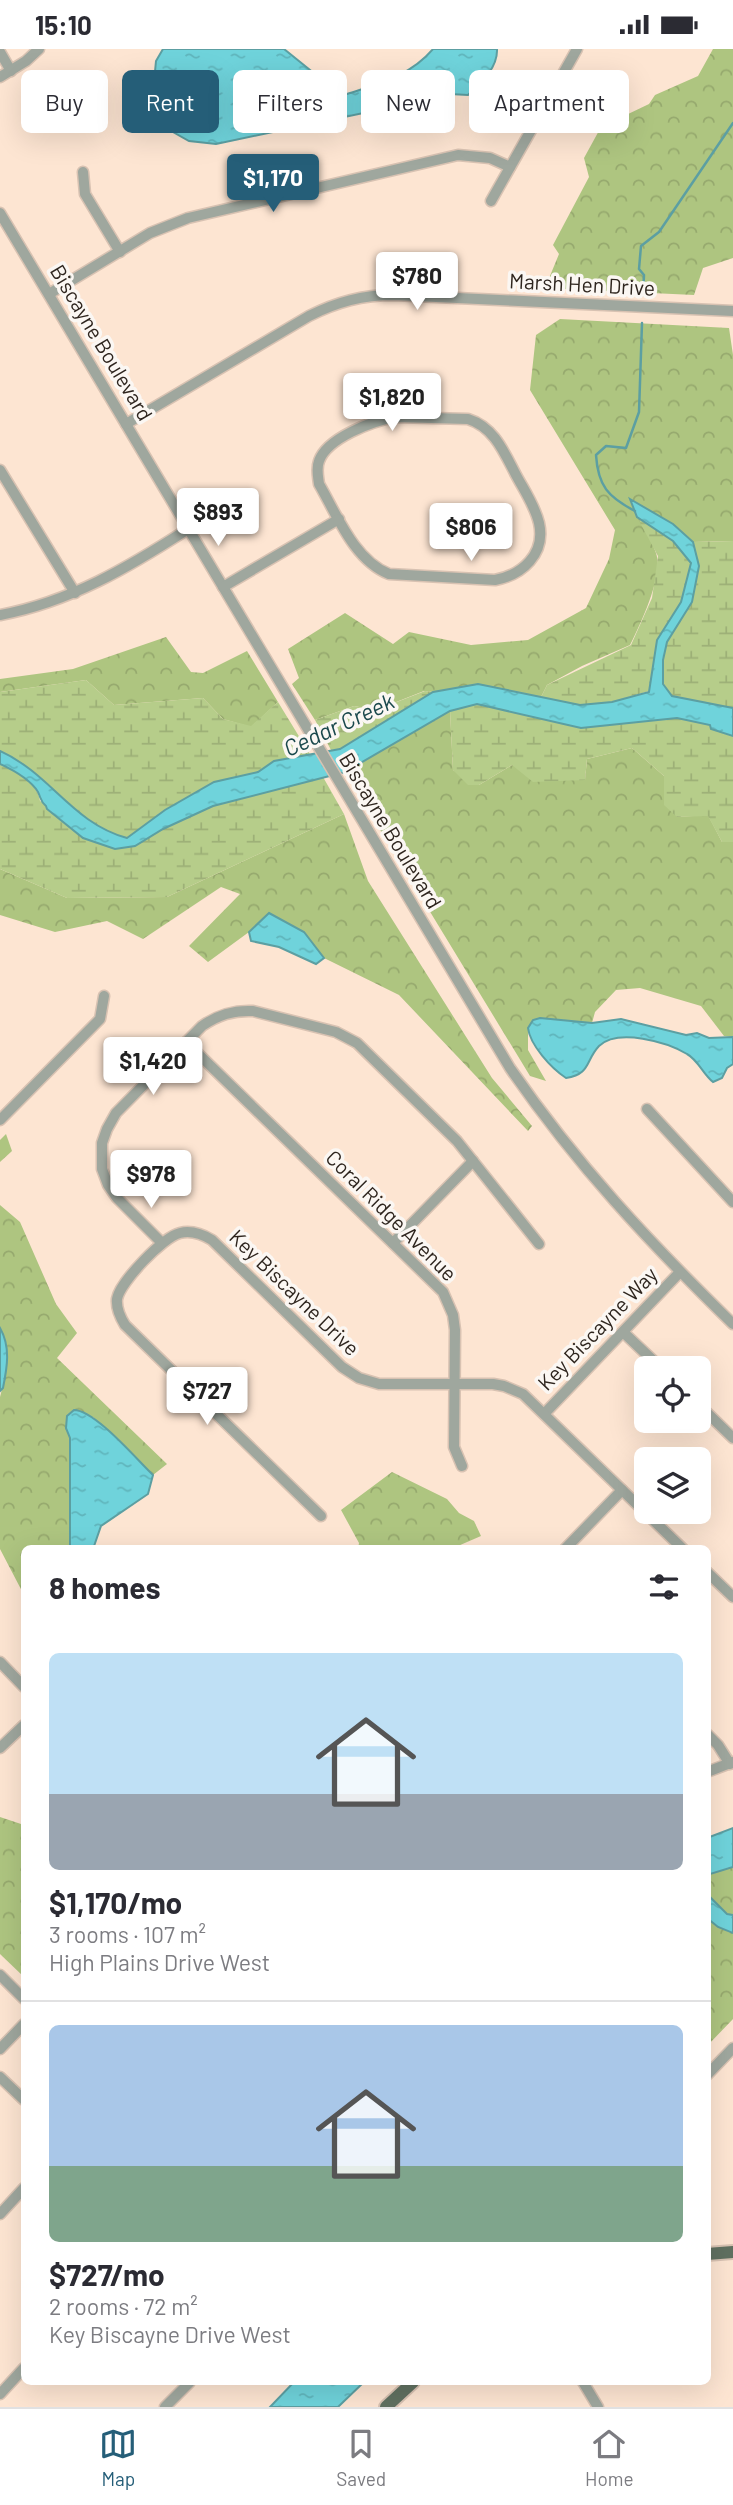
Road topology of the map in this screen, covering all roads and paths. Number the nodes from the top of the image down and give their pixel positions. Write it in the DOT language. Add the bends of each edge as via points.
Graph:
graph roads {
  1 [pos="39,49"];
  2 [pos="578,49"];
  3 [pos="0,52"];
  4 [pos="11,71"];
  5 [pos="0,78"];
  6 [pos="510,167"];
  7 [pos="83,172"];
  8 [pos="491,201"];
  9 [pos="0,212"];
  10 [pos="120,252"];
  11 [pos="49,294"];
  12 [pos="733,311"];
  13 [pos="126,424"];
  14 [pos="0,470"];
  15 [pos="339,519"];
  16 [pos="188,529"];
  17 [pos="223,587"];
  18 [pos="75,593"];
  19 [pos="0,615"];
  20 [pos="104,996"];
  21 [pos="186,1042"];
  22 [pos="647,1109"];
  23 [pos="0,1120"];
  24 [pos="473,1161"];
  25 [pos="733,1202"];
  26 [pos="162,1243"];
  27 [pos="393,1243"];
  28 [pos="539,1244"];
  29 [pos="680,1272"];
  30 [pos="733,1324"];
  31 [pos="624,1332"];
  32 [pos="649,1356"];
  33 [pos="454,1384"];
  34 [pos="545,1412"];
  35 [pos="711,1416"];
  36 [pos="733,1437"];
  37 [pos="462,1466"];
  38 [pos="622,1490"];
  39 [pos="321,1516"];
  40 [pos="569,1545"];
  41 [pos="679,1545"];
  42 [pos="711,1576"];
  43 [pos="733,1597"];
  44 [pos="0,1662"];
  45 [pos="21,1684"];
  46 [pos="21,1727"];
  47 [pos="711,1738"];
  48 [pos="0,1748"];
  49 [pos="732,1763"];
  50 [pos="711,1771"];
  51 [pos="0,1975"];
  52 [pos="21,1996"];
  53 [pos="21,2027"];
  54 [pos="733,2047"];
  55 [pos="0,2049"];
  56 [pos="711,2070"];
  57 [pos="0,2077"];
  58 [pos="21,2098"];
  59 [pos="21,2191"];
  60 [pos="0,2214"];
  61 [pos="733,2252"];
  62 [pos="711,2254"];
  63 [pos="21,2371"];
  64 [pos="187,2385"];
  65 [pos="410,2385"];
  66 [pos="585,2385"];
  67 [pos="0,2394"];
  68 [pos="165,2407"];
  69 [pos="386,2407"];
  70 [pos="598,2407"];
  1 -- 4 [label="street"];
  2 -- 6 [label="street"];
  3 -- 4 [label="street"];
  4 -- 5 [label="street"];
  6 -- 8 [label="street"];
  6 -- 10 [label="street" via="476,155 441,158 188,218 150,233"];
  7 -- 10 [label="street" via="85,194"];
  9 -- 11 [label="street, Biscayne Boulevard"];
  10 -- 11 [label="street"];
  11 -- 13 [label="street, Biscayne Boulevard"];
  12 -- 13 [label="street, Marsh Hen Drive" via="358,297 327,306"];
  13 -- 16 [label="street, Biscayne Boulevard"];
  14 -- 18 [label="street"];
  15 -- 15 [label="street" via="317,472 319,460 333,444 380,419 456,419 480,423 495,437 534,510 540,533 527,565 507,578 389,574 368,562"];
  15 -- 17 [label="street"];
  16 -- 17 [label="street, Biscayne Boulevard"];
  16 -- 18 [label="street"];
  17 -- 29 [label="street, Biscayne Boulevard" via="480,1021 537,1106 607,1195"];
  18 -- 19 [label="street"];
  20 -- 23 [label="street" via="100,1019"];
  21 -- 24 [label="street" via="202,1026 228,1012 253,1011 347,1036"];
  21 -- 26 [label="street" via="116,1114 102,1143 102,1169 108,1185"];
  21 -- 27 [label="street, Coral Ridge Avenue"];
  22 -- 25 [label="street"];
  24 -- 27 [label="street"];
  24 -- 28 [label="street"];
  26 -- 33 [label="street, Key Biscayne Drive" via="191,1232 212,1240 351,1374 379,1384"];
  26 -- 39 [label="street" via="120,1290 120,1317"];
  27 -- 33 [label="street, Coral Ridge Avenue" via="449,1303 455,1329"];
  29 -- 30 [label="street, Biscayne Boulevard"];
  29 -- 31 [label="street, Key Biscayne Way"];
  31 -- 32 [label="street"];
  31 -- 34 [label="street, Key Biscayne Way"];
  33 -- 34 [label="street, Key Biscayne Drive" via="514,1389"];
  33 -- 37 [label="street, Coral Ridge Avenue" via="454,1447"];
  34 -- 38 [label="street, Key Biscayne Drive"];
  35 -- 36 [label="street"];
  38 -- 40 [label="street"];
  38 -- 41 [label="street, Key Biscayne Drive"];
  42 -- 43 [label="street"];
  44 -- 45 [label="street"];
  46 -- 48 [label="street"];
  47 -- 49 [label="street"];
  49 -- 50 [label="street"];
  51 -- 52 [label="street"];
  53 -- 55 [label="street"];
  54 -- 56 [label="street"];
  57 -- 58 [label="street"];
  59 -- 60 [label="street"];
  61 -- 62 [label="main road"];
  63 -- 67 [label="street"];
  64 -- 68 [label="street"];
  65 -- 69 [label="main road"];
  66 -- 70 [label="street"];
}
